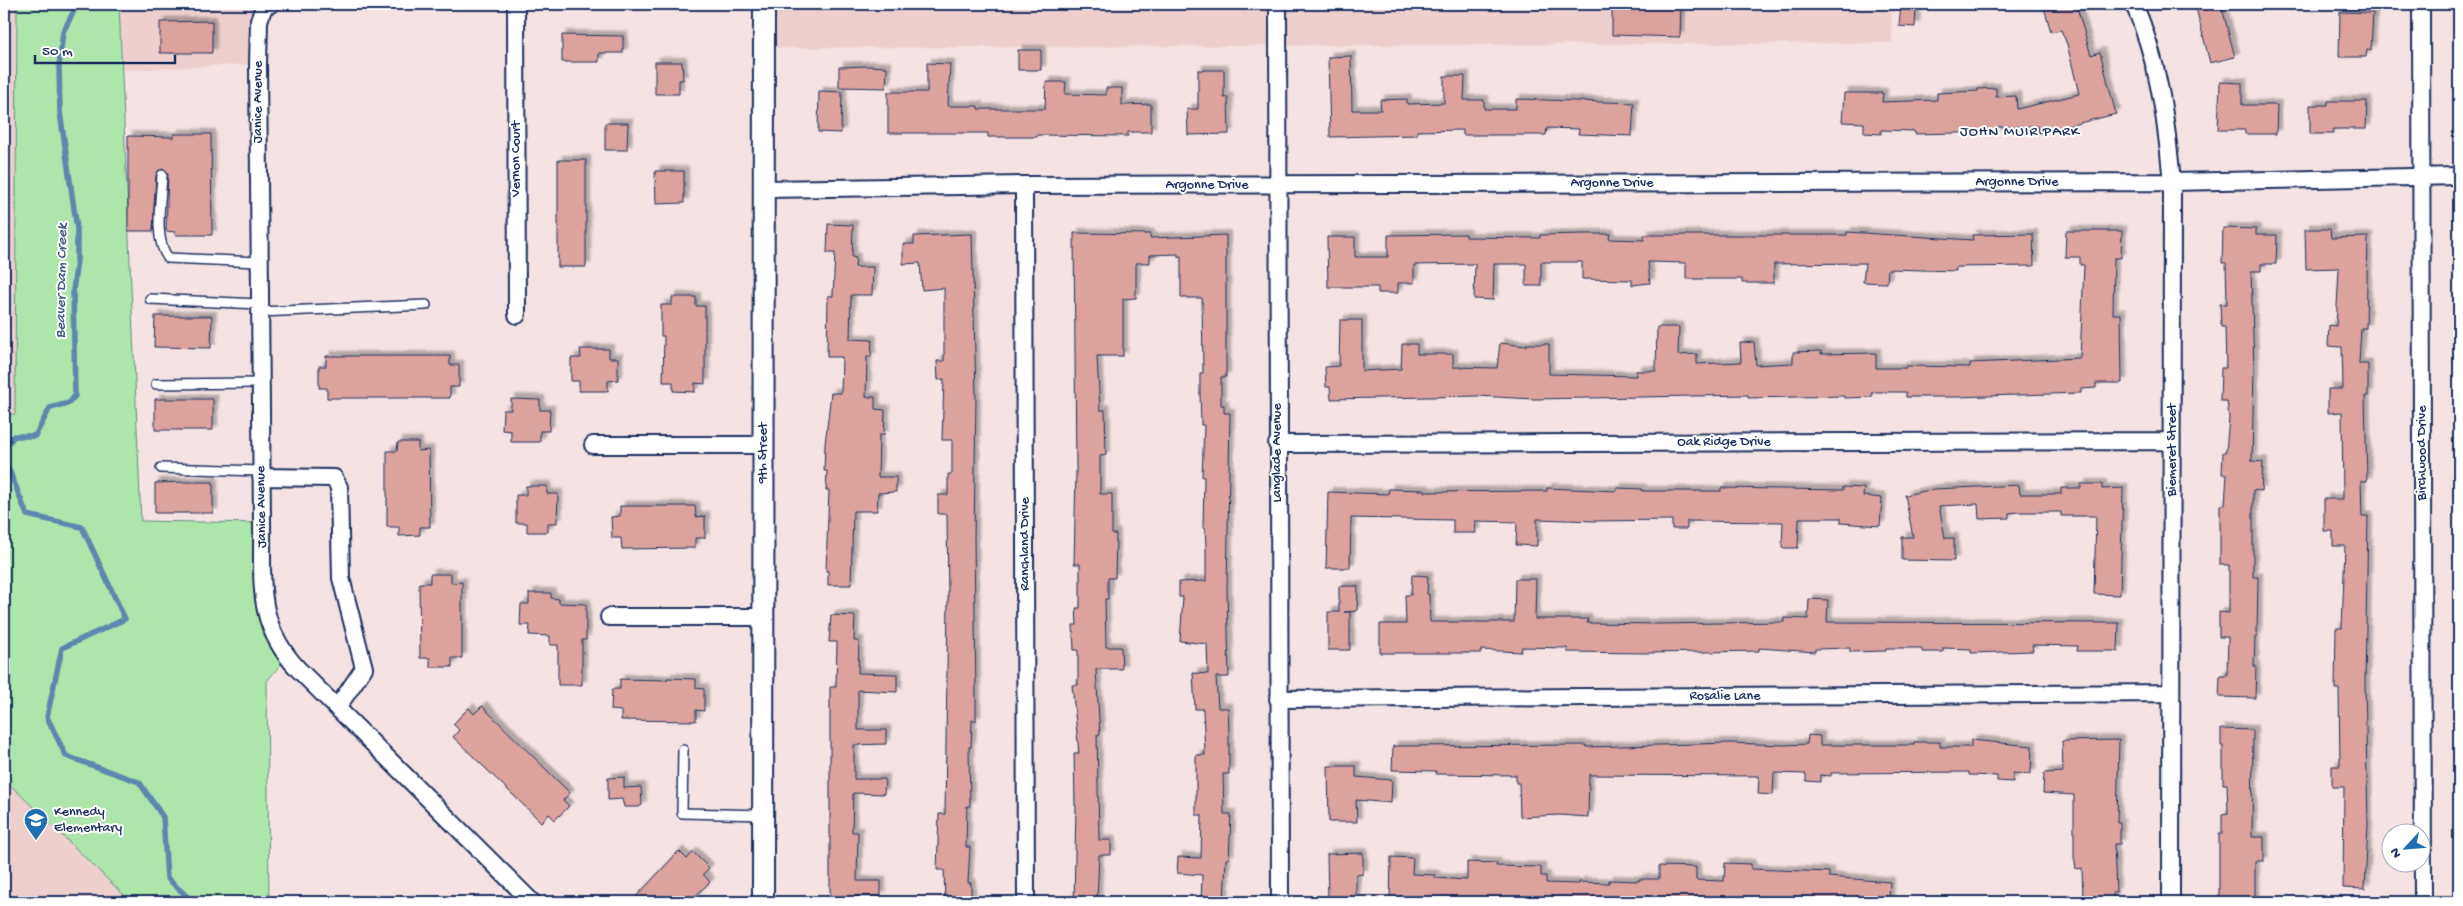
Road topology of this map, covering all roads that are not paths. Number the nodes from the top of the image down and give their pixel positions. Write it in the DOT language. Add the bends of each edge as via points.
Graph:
graph roads {
  1 [pos="516,4"];
  2 [pos="764,4"];
  3 [pos="1278,4"];
  4 [pos="2134,4"];
  5 [pos="2420,4"];
  6 [pos="266,5"];
  7 [pos="162,175"];
  8 [pos="2422,176"];
  9 [pos="2459,176"];
  10 [pos="2172,182"];
  11 [pos="1024,185"];
  12 [pos="1277,185"];
  13 [pos="765,189"];
  14 [pos="258,262"];
  15 [pos="150,299"];
  16 [pos="426,306"];
  17 [pos="259,308"];
  18 [pos="517,315"];
  19 [pos="260,383"];
  20 [pos="156,384"];
  21 [pos="2172,441"];
  22 [pos="1277,444"];
  23 [pos="593,445"];
  24 [pos="763,445"];
  25 [pos="161,468"];
  26 [pos="261,474"];
  27 [pos="609,617"];
  28 [pos="763,617"];
  29 [pos="2171,693"];
  30 [pos="1278,699"];
  31 [pos="337,708"];
  32 [pos="683,750"];
  33 [pos="763,815"];
  34 [pos="532,902"];
  35 [pos="763,902"];
  36 [pos="1026,902"];
  37 [pos="1280,902"];
  38 [pos="2171,902"];
  39 [pos="2424,902"];
  1 -- 18 [label="street, Vernon Court"];
  2 -- 13 [label="street, 9th Street"];
  3 -- 12 [label="street, Langlade Avenue"];
  4 -- 10 [label="street, Biemeret Street" via="2156,69"];
  5 -- 8 [label="street, Birchwood Drive"];
  6 -- 14 [label="street, Janice Avenue" via="259,21"];
  7 -- 14 [label="lane" via="160,230 162,250 168,258"];
  8 -- 9 [label="street, Argonne Drive"];
  8 -- 10 [label="street, Argonne Drive"];
  8 -- 39 [label="street, Birchwood Drive"];
  10 -- 12 [label="street, Argonne Drive"];
  10 -- 21 [label="street, Biemeret Street"];
  11 -- 12 [label="street, Argonne Drive"];
  11 -- 13 [label="street, Argonne Drive"];
  11 -- 36 [label="street, Ranchland Drive"];
  12 -- 22 [label="street, Langlade Avenue"];
  13 -- 24 [label="street, 9th Street"];
  14 -- 17 [label="street, Janice Avenue"];
  15 -- 17 [label="lane"];
  16 -- 17 [label="lane"];
  17 -- 19 [label="street, Janice Avenue"];
  19 -- 20 [label="lane"];
  19 -- 26 [label="street, Janice Avenue"];
  21 -- 22 [label="street, Oak Ridge Drive"];
  21 -- 29 [label="street, Biemeret Street"];
  22 -- 30 [label="street, Langlade Avenue"];
  23 -- 24 [label="street"];
  24 -- 28 [label="street, 9th Street"];
  25 -- 26 [label="lane"];
  26 -- 31 [label="street, Janice Avenue" via="263,587 268,621 274,639 286,657"];
  26 -- 31 [label="street" via="334,478 339,486 341,578 364,668"];
  27 -- 28 [label="street"];
  28 -- 33 [label="street, 9th Street"];
  29 -- 30 [label="street, Rosalie Lane"];
  29 -- 38 [label="street, Biemeret Street"];
  30 -- 37 [label="street, Langlade Avenue"];
  31 -- 34 [label="street, Janice Avenue"];
  32 -- 33 [label="lane" via="682,813"];
  33 -- 35 [label="street, 9th Street"];
}
